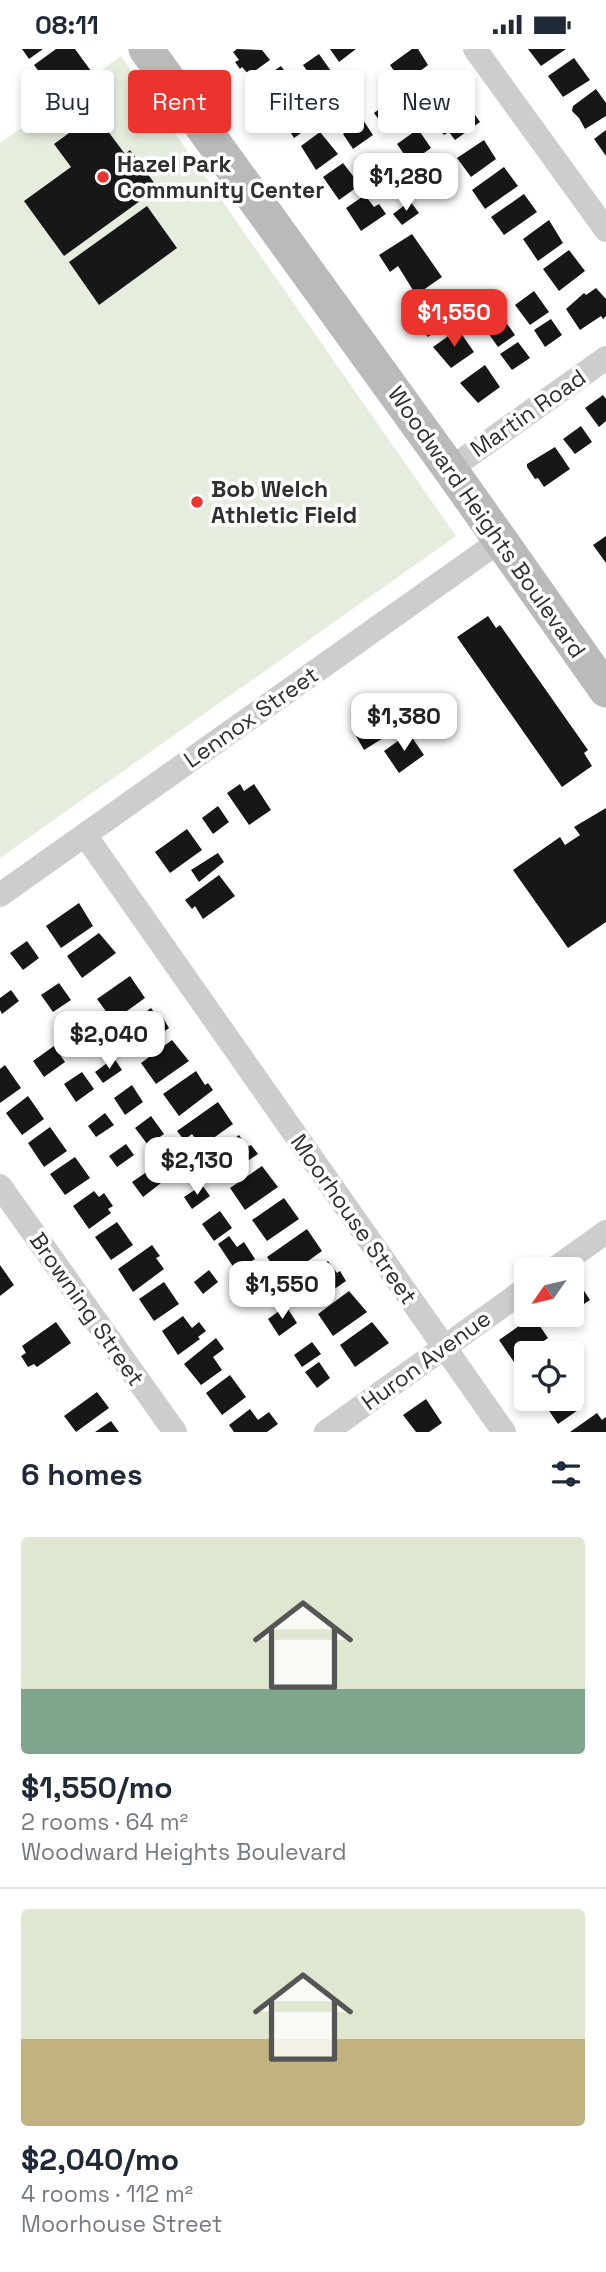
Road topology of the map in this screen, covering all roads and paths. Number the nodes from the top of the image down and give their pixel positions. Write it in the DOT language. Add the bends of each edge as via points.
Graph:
graph roads {
  1 [pos="146,49"];
  2 [pos="475,49"];
  3 [pos="606,230"];
  4 [pos="606,358"];
  5 [pos="450,468"];
  6 [pos="501,540"];
  7 [pos="606,690"];
  8 [pos="85,835"];
  9 [pos="0,895"];
  10 [pos="0,1186"];
  11 [pos="606,1231"];
  12 [pos="570,1257"];
  13 [pos="514,1298"];
  14 [pos="444,1347"];
  15 [pos="175,1432"];
  16 [pos="326,1432"];
  17 [pos="504,1432"];
  1 -- 5 [label="street, Woodward Heights Boulevard"];
  2 -- 3 [label="street"];
  4 -- 5 [label="street, Martin Road"];
  5 -- 6 [label="street, Woodward Heights Boulevard"];
  6 -- 7 [label="street, Woodward Heights Boulevard"];
  6 -- 8 [label="street, Lennox Street"];
  8 -- 9 [label="street, Lennox Street"];
  8 -- 14 [label="street, Moorhouse Street"];
  10 -- 15 [label="street, Browning Street"];
  11 -- 12 [label="street"];
  13 -- 14 [label="street, Huron Avenue"];
  14 -- 16 [label="street, Huron Avenue"];
  14 -- 17 [label="street, Moorhouse Street"];
}
